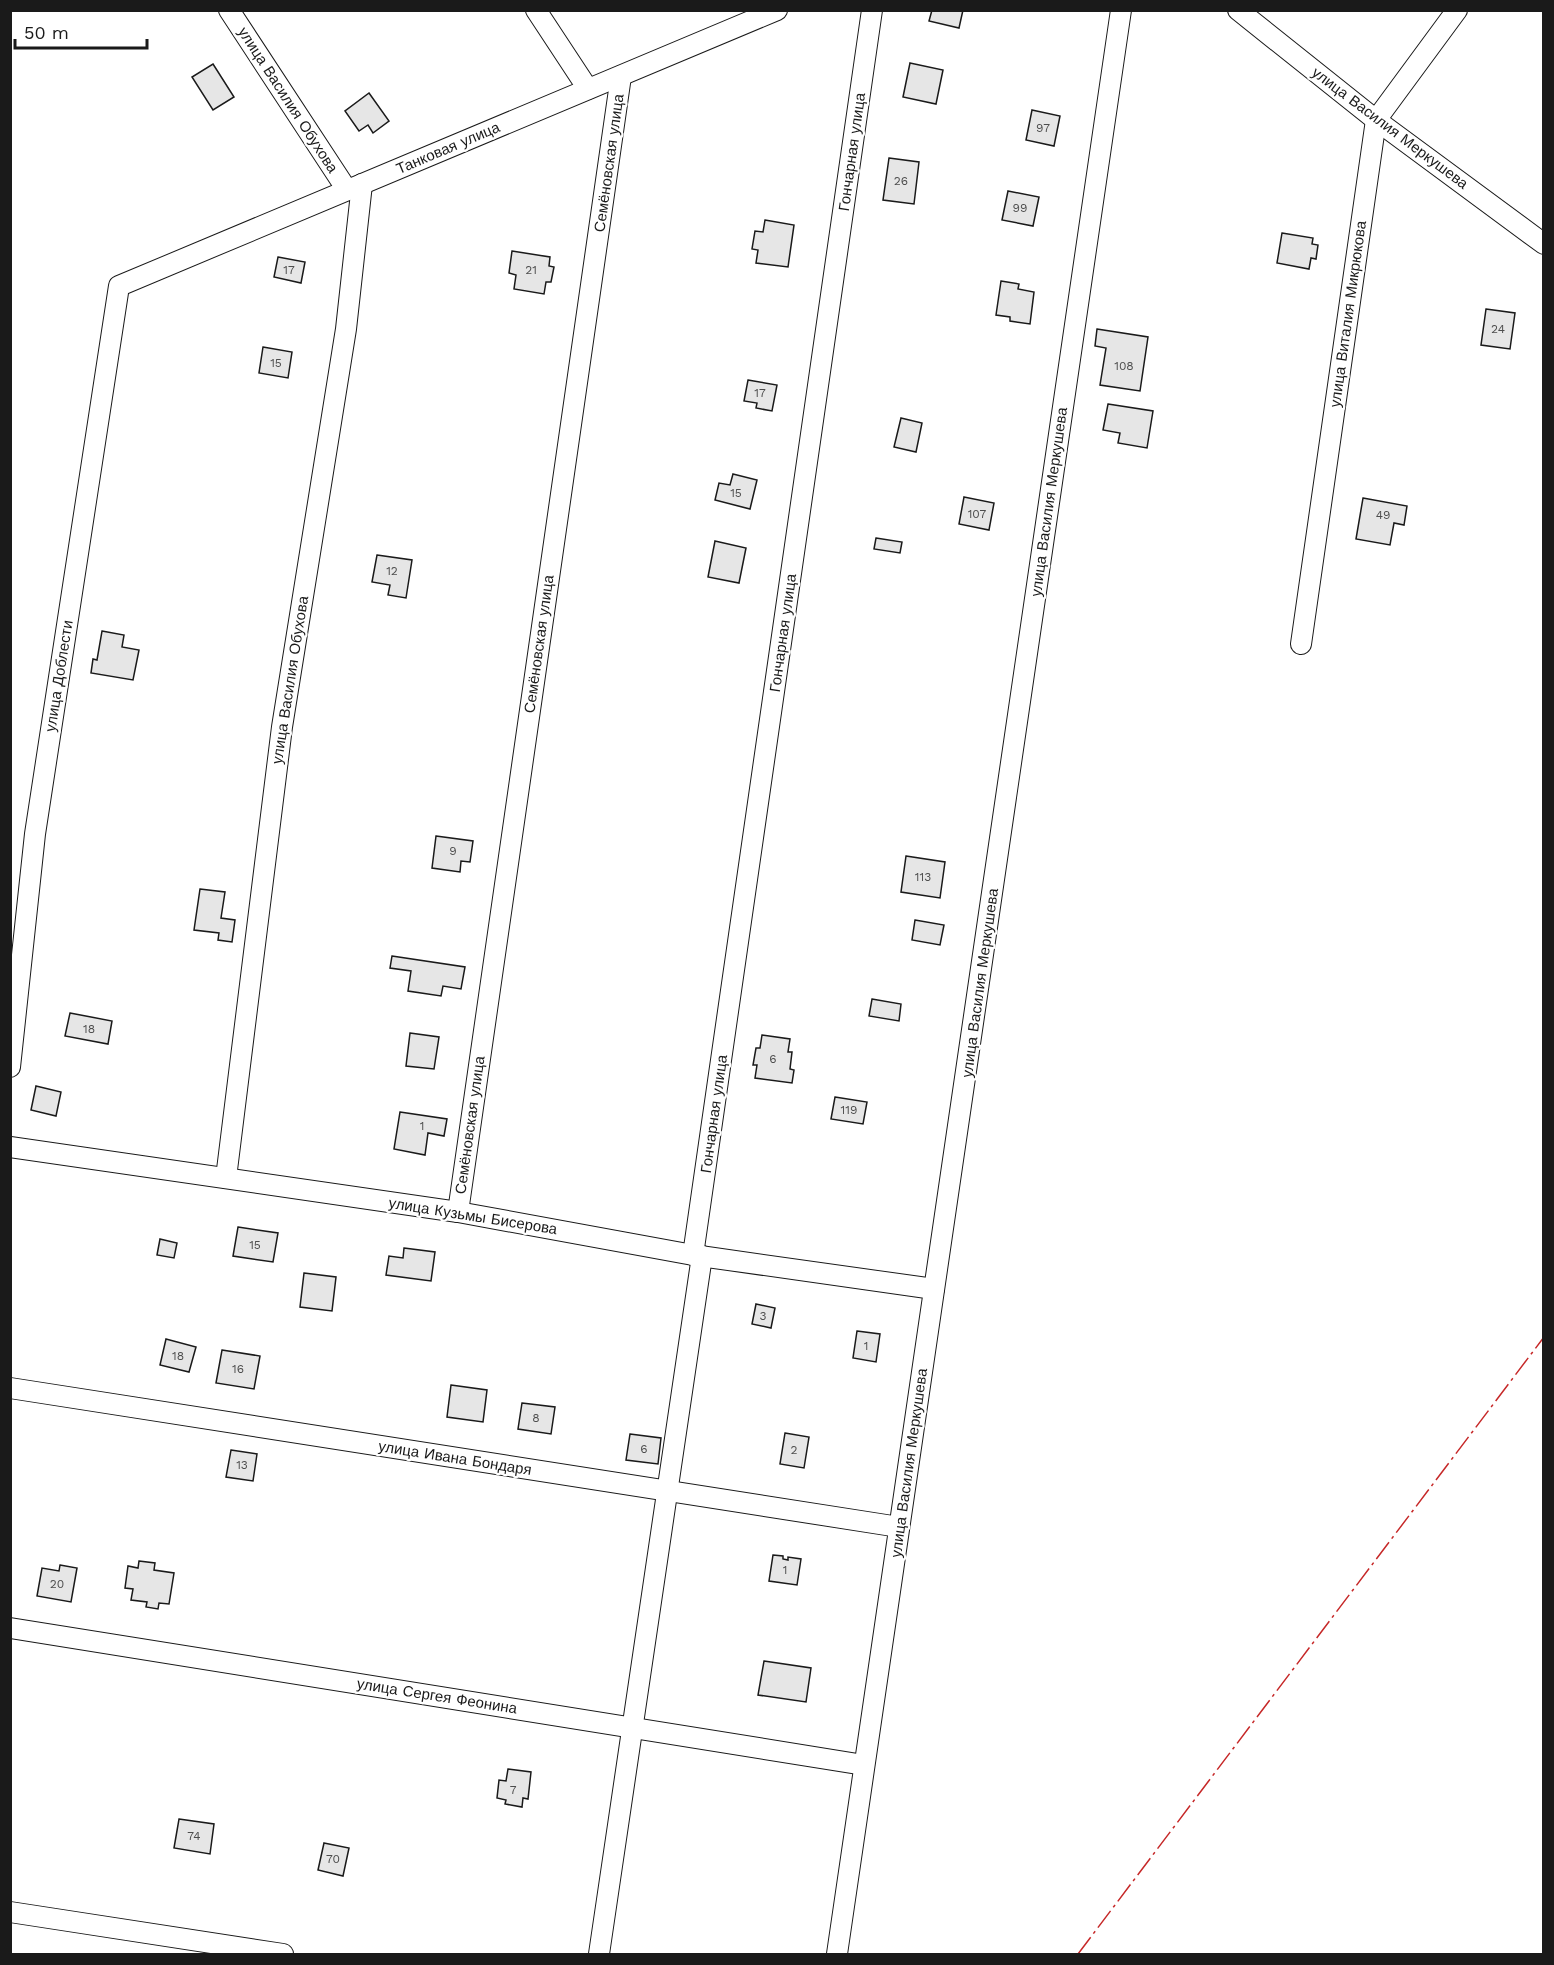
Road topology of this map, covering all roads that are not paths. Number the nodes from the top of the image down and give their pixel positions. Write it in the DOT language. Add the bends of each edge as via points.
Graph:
graph roads {
  1 [pos="229,10"];
  2 [pos="536,10"];
  3 [pos="777,10"];
  4 [pos="872,10"];
  5 [pos="1120,10"];
  6 [pos="1238,10"];
  7 [pos="1457,10"];
  8 [pos="621,76"];
  9 [pos="588,89"];
  10 [pos="1376,120"];
  11 [pos="355,187"];
  12 [pos="1544,244"];
  13 [pos="119,286"];
  14 [pos="1301,644"];
  15 [pos="10,1067"];
  16 [pos="10,1147"];
  17 [pos="226,1178"];
  18 [pos="458,1212"];
  19 [pos="698,1256"];
  20 [pos="934,1289"];
  21 [pos="10,1388"];
  22 [pos="668,1491"];
  23 [pos="899,1527"];
  24 [pos="10,1628"];
  25 [pos="633,1728"];
  26 [pos="864,1765"];
  27 [pos="10,1912"];
  28 [pos="283,1954"];
  29 [pos="599,1954"];
  30 [pos="837,1954"];
  1 -- 11 [label="street, улица Василия Обухова"];
  2 -- 9 [label="street, Семёновская улица"];
  3 -- 8 [label="street, Танковая улица"];
  4 -- 19 [label="street, Гончарная улица"];
  5 -- 20 [label="street, улица Василия Меркушева"];
  6 -- 10 [label="street, улица Василия Меркушева"];
  7 -- 10 [label="street, улица Виталия Микрюкова"];
  8 -- 9 [label="street, Танковая улица"];
  8 -- 18 [label="street, Семёновская улица"];
  9 -- 11 [label="street, Танковая улица"];
  10 -- 12 [label="street, улица Василия Меркушева"];
  10 -- 14 [label="street, улица Виталия Микрюкова"];
  11 -- 13 [label="street, Танковая улица"];
  11 -- 17 [label="street, улица Василия Обухова" via="346,329 282,727"];
  13 -- 15 [label="street, улица Доблести" via="34,834"];
  16 -- 17 [label="street, улица Кузьмы Бисерова"];
  17 -- 18 [label="street, улица Кузьмы Бисерова"];
  18 -- 19 [label="street, улица Кузьмы Бисерова"];
  19 -- 20 [label="street, улица Кузьмы Бисерова"];
  19 -- 22 [label="street, Гончарная улица"];
  20 -- 23 [label="street, улица Василия Меркушева"];
  21 -- 22 [label="street, улица Ивана Бондаря"];
  22 -- 23 [label="street, улица Ивана Бондаря"];
  22 -- 25 [label="street, Гончарная улица"];
  23 -- 26 [label="street, улица Василия Меркушева"];
  24 -- 25 [label="street, улица Сергея Феонина"];
  25 -- 26 [label="street, улица Сергея Феонина"];
  25 -- 29 [label="street, Гончарная улица"];
  26 -- 30 [label="street, улица Василия Меркушева"];
  27 -- 28 [label="street"];
}
